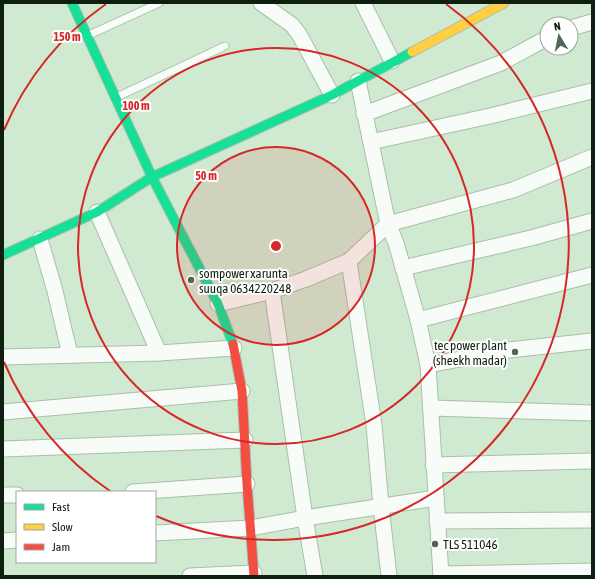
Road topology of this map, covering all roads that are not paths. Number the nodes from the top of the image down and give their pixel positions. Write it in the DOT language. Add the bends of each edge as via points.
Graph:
graph roads {
  1 [pos="72,3"];
  2 [pos="159,3"];
  3 [pos="261,3"];
  4 [pos="363,3"];
  5 [pos="504,3"];
  6 [pos="592,22"];
  7 [pos="579,26"];
  8 [pos="87,36"];
  9 [pos="539,42"];
  10 [pos="225,46"];
  11 [pos="392,62"];
  12 [pos="358,81"];
  13 [pos="592,91"];
  14 [pos="332,95"];
  15 [pos="115,98"];
  16 [pos="364,114"];
  17 [pos="371,142"];
  18 [pos="592,157"];
  19 [pos="152,177"];
  20 [pos="97,212"];
  21 [pos="592,221"];
  22 [pos="388,224"];
  23 [pos="40,239"];
  24 [pos="3,255"];
  25 [pos="349,261"];
  26 [pos="403,268"];
  27 [pos="592,275"];
  28 [pos="272,291"];
  29 [pos="218,304"];
  30 [pos="418,320"];
  31 [pos="592,341"];
  32 [pos="234,348"];
  33 [pos="159,353"];
  34 [pos="70,355"];
  35 [pos="3,357"];
  36 [pos="428,366"];
  37 [pos="242,391"];
  38 [pos="432,408"];
  39 [pos="3,412"];
  40 [pos="592,414"];
  41 [pos="245,440"];
  42 [pos="3,449"];
  43 [pos="592,461"];
  44 [pos="433,465"];
  45 [pos="247,484"];
  46 [pos="147,491"];
  47 [pos="3,495"];
  48 [pos="16,495"];
  49 [pos="436,498"];
  50 [pos="381,506"];
  51 [pos="305,518"];
  52 [pos="592,520"];
  53 [pos="437,521"];
  54 [pos="251,528"];
  55 [pos="156,533"];
  56 [pos="16,540"];
  57 [pos="3,541"];
  58 [pos="592,571"];
  59 [pos="254,574"];
  60 [pos="441,575"];
  61 [pos="190,576"];
  62 [pos="315,576"];
  63 [pos="389,576"];
  1 -- 8 [label="street"];
  2 -- 8 [label="lane"];
  3 -- 14 [label="street" via="292,25 299,34"];
  4 -- 11 [label="street"];
  5 -- 11 [label="street"];
  6 -- 7 [label="street"];
  8 -- 15 [label="street"];
  9 -- 16 [label="street" via="501,63"];
  10 -- 15 [label="lane"];
  11 -- 12 [label="street"];
  12 -- 14 [label="street"];
  12 -- 16 [label="street"];
  13 -- 17 [label="street"];
  14 -- 19 [label="street"];
  15 -- 19 [label="street"];
  16 -- 17 [label="street"];
  17 -- 22 [label="street"];
  18 -- 22 [label="street" via="513,190"];
  19 -- 20 [label="street"];
  19 -- 29 [label="street"];
  20 -- 23 [label="street"];
  20 -- 33 [label="street"];
  21 -- 26 [label="street"];
  22 -- 25 [label="street"];
  22 -- 26 [label="street"];
  23 -- 24 [label="street"];
  23 -- 34 [label="street"];
  25 -- 28 [label="street"];
  25 -- 50 [label="street" via="374,425"];
  26 -- 30 [label="street"];
  27 -- 30 [label="street"];
  28 -- 29 [label="street"];
  28 -- 51 [label="street"];
  29 -- 32 [label="street"];
  30 -- 36 [label="street"];
  31 -- 36 [label="street" via="509,350"];
  32 -- 33 [label="street"];
  32 -- 37 [label="street"];
  33 -- 34 [label="street"];
  34 -- 35 [label="street"];
  36 -- 38 [label="street"];
  37 -- 39 [label="street"];
  37 -- 41 [label="street"];
  38 -- 40 [label="street"];
  38 -- 44 [label="street"];
  41 -- 42 [label="street"];
  41 -- 45 [label="street"];
  43 -- 44 [label="street"];
  44 -- 49 [label="street"];
  45 -- 46 [label="street"];
  45 -- 54 [label="street"];
  47 -- 48 [label="street"];
  49 -- 50 [label="street"];
  49 -- 53 [label="street"];
  50 -- 51 [label="street"];
  50 -- 63 [label="street"];
  51 -- 54 [label="street"];
  51 -- 62 [label="street"];
  52 -- 53 [label="street"];
  53 -- 60 [label="street"];
  54 -- 55 [label="street"];
  54 -- 59 [label="street"];
  56 -- 57 [label="street"];
  58 -- 60 [label="street"];
  59 -- 61 [label="street"];
}
